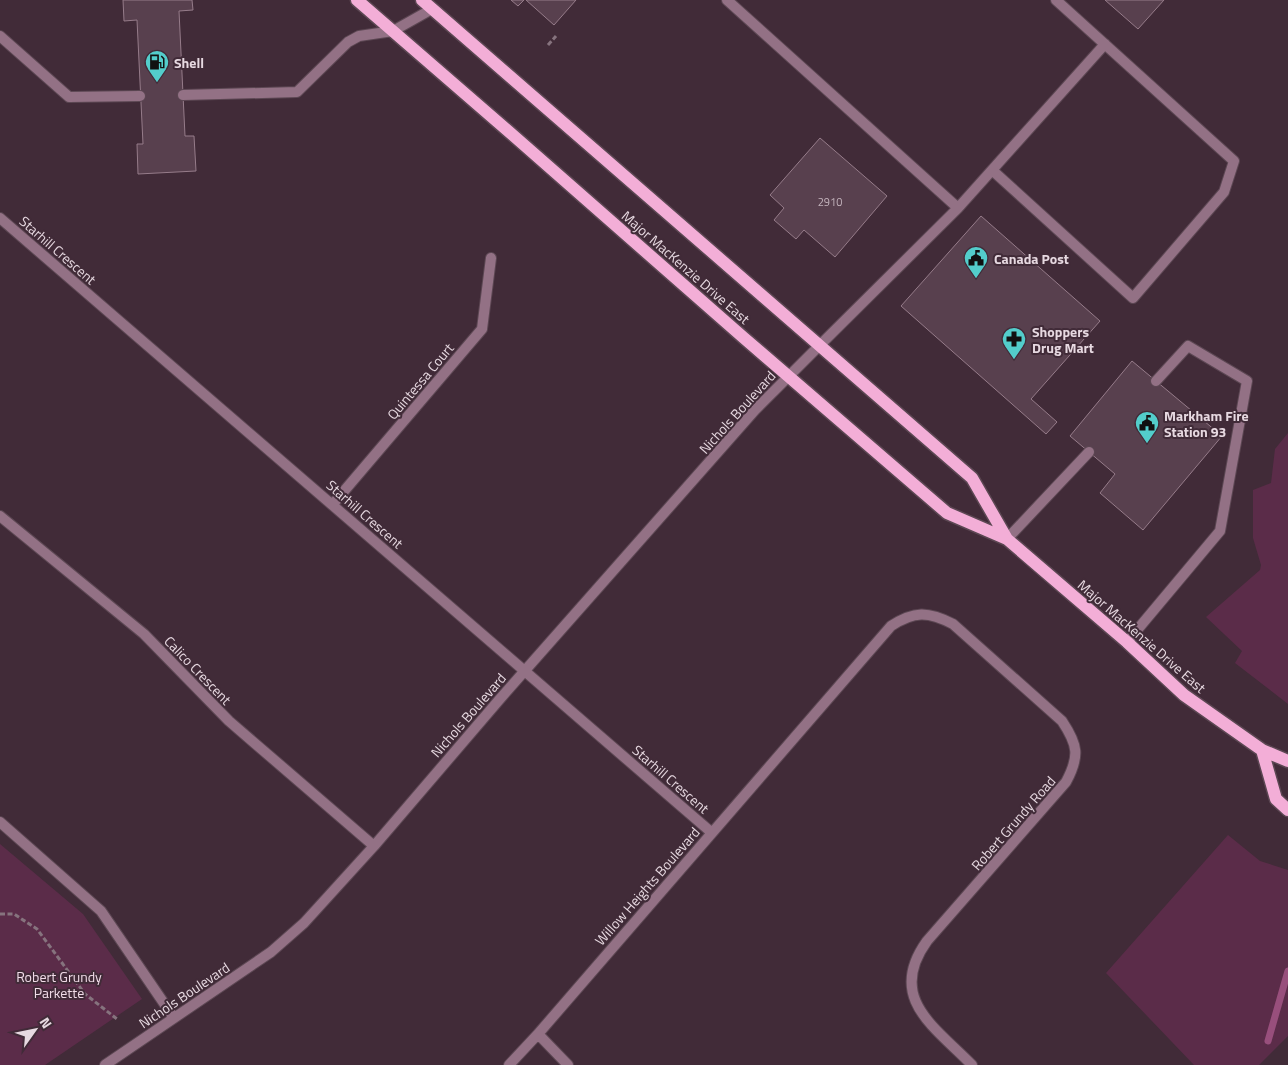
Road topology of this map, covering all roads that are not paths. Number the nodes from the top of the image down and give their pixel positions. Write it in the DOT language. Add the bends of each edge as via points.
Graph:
graph roads {
  1 [pos="357,0"];
  2 [pos="422,0"];
  3 [pos="727,0"];
  4 [pos="1056,0"];
  5 [pos="432,9"];
  6 [pos="393,31"];
  7 [pos="0,36"];
  8 [pos="1105,44"];
  9 [pos="183,95"];
  10 [pos="140,96"];
  11 [pos="992,170"];
  12 [pos="958,208"];
  13 [pos="0,218"];
  14 [pos="491,258"];
  15 [pos="819,346"];
  16 [pos="788,376"];
  17 [pos="1156,381"];
  18 [pos="1089,452"];
  19 [pos="333,504"];
  20 [pos="0,516"];
  21 [pos="1007,539"];
  22 [pos="938,616"];
  23 [pos="1127,642"];
  24 [pos="524,672"];
  25 [pos="1262,750"];
  26 [pos="1288,761"];
  27 [pos="1288,810"];
  28 [pos="0,822"];
  29 [pos="712,832"];
  30 [pos="374,846"];
  31 [pos="174,1018"];
  32 [pos="538,1034"];
  33 [pos="105,1065"];
  34 [pos="509,1065"];
  35 [pos="568,1065"];
  36 [pos="972,1065"];
  1 -- 6 [label="main road, Major MacKenzie Drive East"];
  2 -- 5 [label="main road, Major MacKenzie Drive East"];
  3 -- 12 [label="street"];
  4 -- 8 [label="street"];
  5 -- 6 [label="street"];
  5 -- 15 [label="main road, Major MacKenzie Drive East"];
  6 -- 9 [label="street" via="359,36 348,42 297,92"];
  6 -- 16 [label="main road, Major MacKenzie Drive East"];
  7 -- 10 [label="street" via="69,97"];
  8 -- 11 [label="street, Nichols Boulevard"];
  8 -- 11 [label="street" via="1234,161 1224,192 1133,298"];
  11 -- 12 [label="street, Nichols Boulevard"];
  12 -- 15 [label="street, Nichols Boulevard"];
  13 -- 19 [label="street, Starhill Crescent"];
  14 -- 19 [label="street, Quintessa Court" via="482,329"];
  15 -- 16 [label="street, Nichols Boulevard"];
  15 -- 21 [label="main road, Major MacKenzie Drive East" via="972,478"];
  16 -- 21 [label="main road, Major MacKenzie Drive East" via="947,513"];
  16 -- 24 [label="street, Nichols Boulevard"];
  17 -- 23 [label="street" via="1188,346 1247,381 1220,532"];
  18 -- 21 [label="street"];
  19 -- 24 [label="street, Starhill Crescent"];
  20 -- 30 [label="street, Calico Crescent" via="144,634 229,721"];
  21 -- 23 [label="main road, Major MacKenzie Drive East"];
  22 -- 29 [label="street, Willow Heights Boulevard" via="919,614 904,617 891,626"];
  22 -- 36 [label="street, Robert Grundy Road" via="953,624 1062,721 1077,752 1074,769 1066,782 917,956 912,974 912,994 919,1011"];
  23 -- 25 [label="main road, Major MacKenzie Drive East" via="1184,695"];
  24 -- 29 [label="street, Starhill Crescent"];
  24 -- 30 [label="street, Nichols Boulevard"];
  25 -- 26 [label="main road, Major MacKenzie Drive East"];
  25 -- 27 [label="main road" via="1276,799"];
  28 -- 31 [label="street" via="101,910"];
  29 -- 32 [label="street, Willow Heights Boulevard"];
  30 -- 31 [label="street, Nichols Boulevard" via="286,940"];
  31 -- 33 [label="street, Nichols Boulevard"];
  32 -- 34 [label="street, Willow Heights Boulevard"];
  32 -- 35 [label="street"];
}
